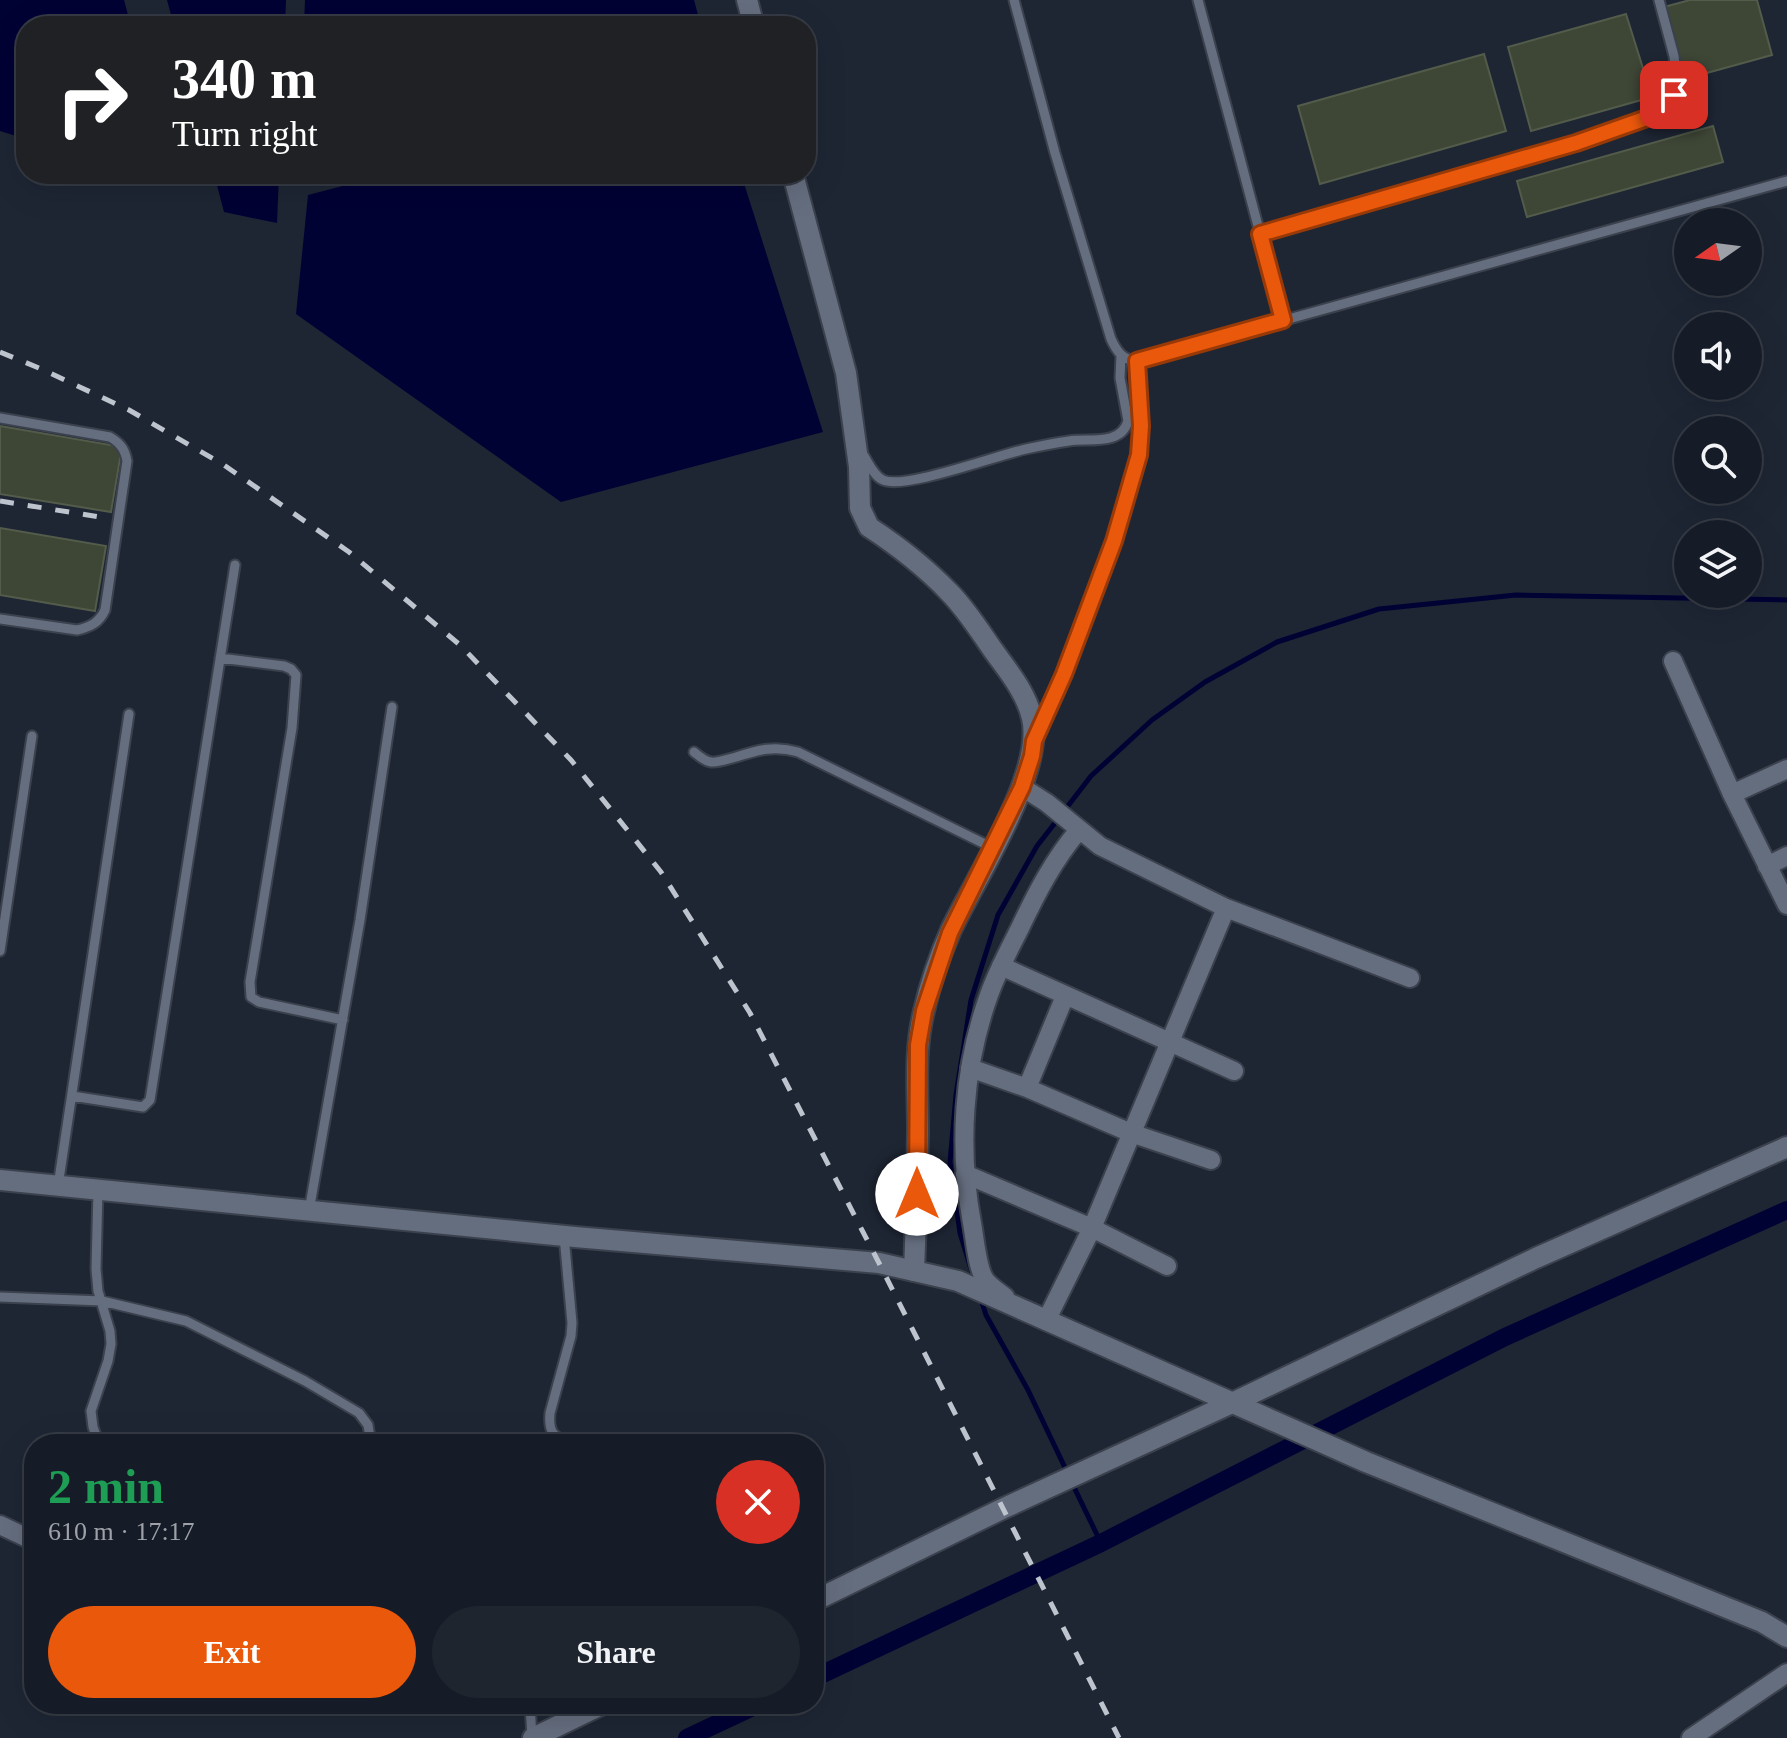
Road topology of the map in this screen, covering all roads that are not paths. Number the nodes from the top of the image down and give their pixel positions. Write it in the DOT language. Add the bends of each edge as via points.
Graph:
graph roads {
  1 [pos="1014,0"];
  2 [pos="1198,0"];
  3 [pos="1659,0"];
  4 [pos="1787,181"];
  5 [pos="796,184"];
  6 [pos="1260,234"];
  7 [pos="1283,320"];
  8 [pos="1121,355"];
  9 [pos="1137,361"];
  10 [pos="0,418"];
  11 [pos="856,443"];
  12 [pos="235,565"];
  13 [pos="0,619"];
  14 [pos="220,658"];
  15 [pos="1673,661"];
  16 [pos="392,707"];
  17 [pos="129,714"];
  18 [pos="32,736"];
  19 [pos="1034,741"];
  20 [pos="694,752"];
  21 [pos="1787,769"];
  22 [pos="1022,787"];
  23 [pos="1732,794"];
  24 [pos="1074,826"];
  25 [pos="993,848"];
  26 [pos="1787,856"];
  27 [pos="1767,866"];
  28 [pos="1787,905"];
  29 [pos="1226,908"];
  30 [pos="0,951"];
  31 [pos="1001,966"];
  32 [pos="1410,978"];
  33 [pos="1065,996"];
  34 [pos="343,1020"];
  35 [pos="1170,1042"];
  36 [pos="970,1068"];
  37 [pos="1234,1071"];
  38 [pos="1027,1088"];
  39 [pos="72,1096"];
  40 [pos="1131,1133"];
  41 [pos="1787,1147"];
  42 [pos="1211,1160"];
  43 [pos="965,1174"];
  44 [pos="0,1180"];
  45 [pos="58,1186"];
  46 [pos="98,1190"];
  47 [pos="309,1211"];
  48 [pos="1092,1228"];
  49 [pos="564,1236"];
  50 [pos="1167,1266"];
  51 [pos="914,1271"];
  52 [pos="0,1297"];
  53 [pos="102,1301"];
  54 [pos="1018,1306"];
  55 [pos="1046,1321"];
  56 [pos="1232,1403"];
  57 [pos="95,1434"];
  58 [pos="369,1434"];
  59 [pos="553,1434"];
  60 [pos="1,1529"];
  61 [pos="24,1537"];
  62 [pos="824,1596"];
  63 [pos="1787,1637"];
  64 [pos="1787,1673"];
  65 [pos="529,1714"];
  66 [pos="582,1714"];
  67 [pos="533,1738"];
  68 [pos="1691,1738"];
  1 -- 8 [label="lane" via="1063,181 1111,339"];
  2 -- 6 [label="lane"];
  3 -- 6 [label="lane" via="1677,82 1674,95 1644,119"];
  4 -- 7 [label="lane"];
  5 -- 11 [label="main road" via="846,373"];
  6 -- 7 [label="lane"];
  7 -- 9 [label="lane"];
  8 -- 9 [label="lane"];
  8 -- 11 [label="lane" via="1128,421 1115,437 1021,450 893,483 877,477"];
  9 -- 19 [label="lane" via="1139,455 1114,541"];
  10 -- 13 [label="lane" via="110,437 126,451 127,461 101,619 77,630"];
  11 -- 19 [label="main road" via="864,519 926,569 974,622 1024,695"];
  12 -- 14 [label="lane"];
  14 -- 34 [label="lane" via="284,666 296,675 251,997"];
  14 -- 39 [label="lane" via="150,1100 143,1107"];
  15 -- 23 [label="street"];
  16 -- 34 [label="lane"];
  17 -- 39 [label="lane"];
  18 -- 30 [label="lane"];
  19 -- 22 [label="main road"];
  20 -- 25 [label="lane" via="711,762 763,748 788,748"];
  21 -- 23 [label="street"];
  22 -- 24 [label="street"];
  22 -- 25 [label="main road"];
  23 -- 27 [label="street"];
  24 -- 29 [label="street" via="1100,846"];
  24 -- 31 [label="street"];
  25 -- 51 [label="main road" via="950,933 924,1011 918,1045"];
  26 -- 27 [label="street"];
  27 -- 28 [label="street"];
  29 -- 32 [label="street"];
  29 -- 35 [label="street"];
  31 -- 33 [label="street"];
  31 -- 36 [label="street"];
  33 -- 35 [label="street"];
  33 -- 38 [label="street"];
  34 -- 47 [label="lane"];
  35 -- 37 [label="street"];
  35 -- 40 [label="street"];
  36 -- 38 [label="street"];
  36 -- 43 [label="street"];
  38 -- 40 [label="street"];
  39 -- 45 [label="lane"];
  40 -- 42 [label="street"];
  40 -- 48 [label="street"];
  41 -- 56 [label="main road" via="1536,1258"];
  43 -- 48 [label="street"];
  43 -- 54 [label="street" via="982,1273"];
  44 -- 45 [label="main road"];
  45 -- 46 [label="main road"];
  46 -- 47 [label="main road"];
  46 -- 53 [label="lane" via="96,1269"];
  47 -- 49 [label="main road"];
  48 -- 50 [label="street"];
  48 -- 55 [label="street"];
  49 -- 51 [label="main road" via="879,1263"];
  49 -- 59 [label="lane" via="572,1323 550,1413"];
  51 -- 54 [label="main road" via="958,1281"];
  52 -- 53 [label="lane"];
  53 -- 57 [label="lane" via="111,1344 91,1411"];
  53 -- 58 [label="lane" via="186,1321 359,1413"];
  54 -- 55 [label="main road"];
  55 -- 56 [label="main road"];
  56 -- 62 [label="main road"];
  56 -- 63 [label="main road" via="1762,1622"];
  60 -- 61 [label="street"];
  64 -- 68 [label="street"];
  65 -- 67 [label="lane"];
  66 -- 67 [label="main road"];
}
